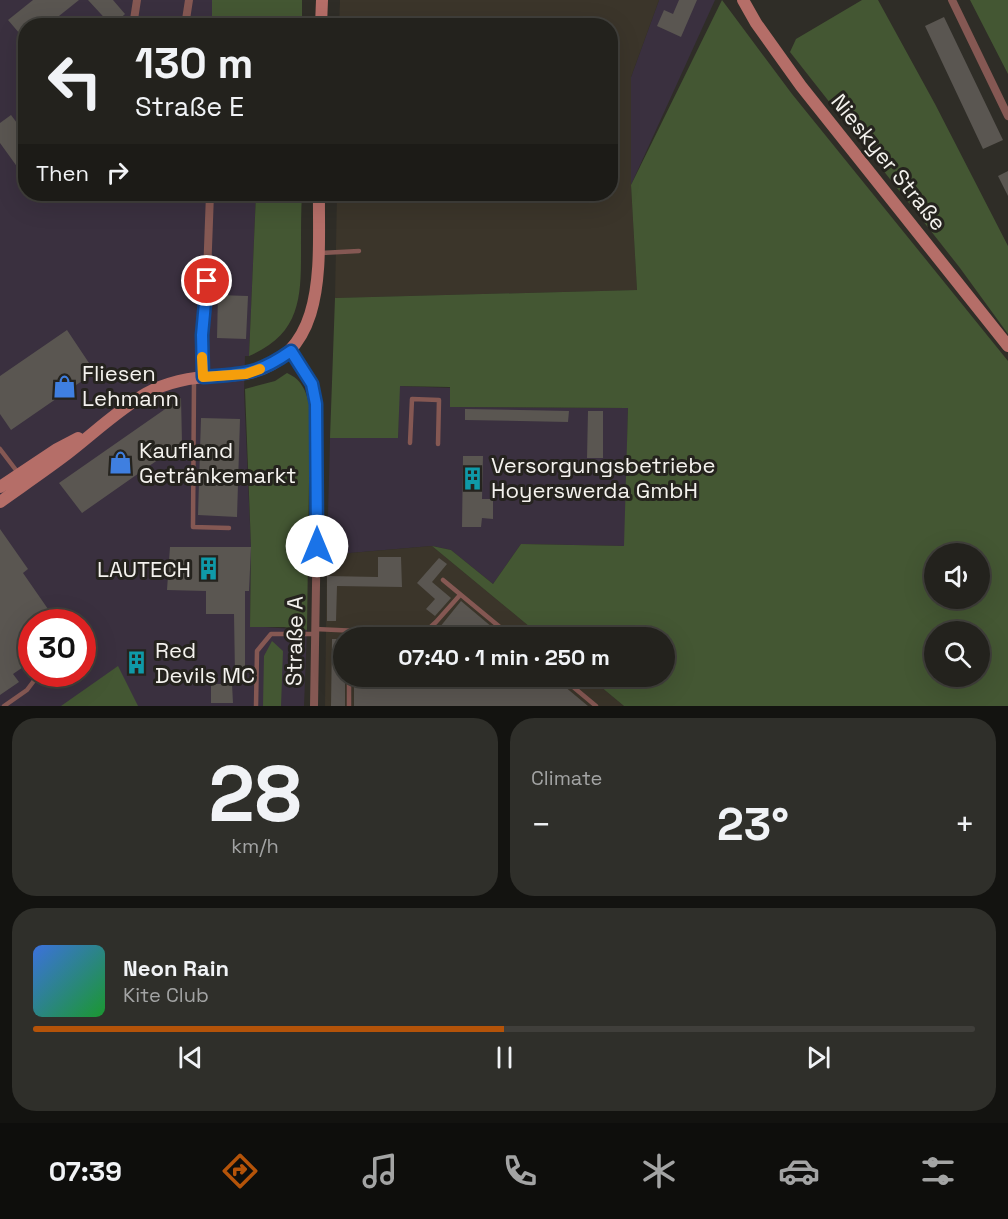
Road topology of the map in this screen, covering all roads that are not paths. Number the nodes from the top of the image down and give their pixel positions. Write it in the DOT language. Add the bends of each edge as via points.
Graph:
graph roads {
  1 [pos="137,0"];
  2 [pos="189,0"];
  3 [pos="322,0"];
  4 [pos="743,0"];
  5 [pos="952,0"];
  6 [pos="134,18"];
  7 [pos="186,18"];
  8 [pos="321,18"];
  9 [pos="1008,116"];
  10 [pos="210,201"];
  11 [pos="319,201"];
  12 [pos="359,251"];
  13 [pos="318,253"];
  14 [pos="1008,346"];
  15 [pos="291,351"];
  16 [pos="198,377"];
  17 [pos="97,428"];
  18 [pos="410,443"];
  19 [pos="438,444"];
  20 [pos="0,449"];
  21 [pos="19,474"];
  22 [pos="0,487"];
  23 [pos="0,502"];
  24 [pos="229,528"];
  25 [pos="443,580"];
  26 [pos="460,595"];
  27 [pos="431,627"];
  28 [pos="499,627"];
  29 [pos="333,630"];
  30 [pos="315,631"];
  31 [pos="29,687"];
  32 [pos="349,687"];
  33 [pos="573,687"];
  34 [pos="4,706"];
  35 [pos="256,706"];
  36 [pos="314,706"];
  37 [pos="349,706"];
  38 [pos="596,706"];
  1 -- 6 [label="street"];
  2 -- 7 [label="street"];
  3 -- 8 [label="street"];
  4 -- 14 [label="street, Nieskyer Straße" via="801,86"];
  5 -- 9 [label="street"];
  10 -- 16 [label="street"];
  11 -- 13 [label="street"];
  12 -- 13 [label="lane"];
  13 -- 15 [label="street" via="315,305"];
  15 -- 16 [label="street" via="271,365 246,374"];
  15 -- 30 [label="street, Straße A" via="312,384 316,404"];
  16 -- 17 [label="street" via="148,393"];
  16 -- 24 [label="lane" via="193,527"];
  17 -- 21 [label="street" via="57,448"];
  17 -- 23 [label="street" via="64,457"];
  18 -- 19 [label="lane" via="412,399 439,400"];
  20 -- 21 [label="lane"];
  21 -- 22 [label="street"];
  25 -- 26 [label="lane"];
  26 -- 27 [label="lane"];
  26 -- 28 [label="lane"];
  29 -- 30 [label="lane"];
  30 -- 35 [label="lane" via="271,634 257,651"];
  30 -- 36 [label="street, Straße A"];
  31 -- 34 [label="lane"];
  32 -- 37 [label="lane"];
  33 -- 38 [label="lane"];
}
